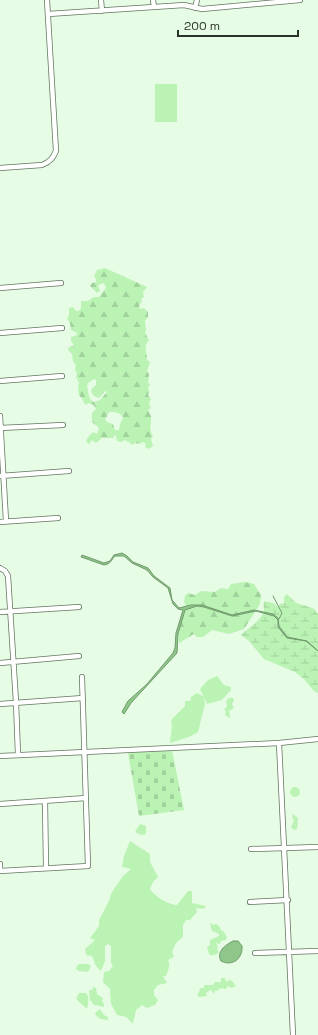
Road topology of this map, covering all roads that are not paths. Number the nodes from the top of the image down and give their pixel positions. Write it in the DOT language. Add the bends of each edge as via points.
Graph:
graph roads {
  1 [pos="47,0"];
  2 [pos="101,0"];
  3 [pos="153,0"];
  4 [pos="197,0"];
  5 [pos="300,0"];
  6 [pos="154,7"];
  7 [pos="195,8"];
  8 [pos="102,11"];
  9 [pos="48,14"];
  10 [pos="0,168"];
  11 [pos="61,283"];
  12 [pos="0,288"];
  13 [pos="62,328"];
  14 [pos="0,333"];
  15 [pos="62,376"];
  16 [pos="0,381"];
  17 [pos="0,416"];
  18 [pos="63,426"];
  19 [pos="0,428"];
  20 [pos="69,471"];
  21 [pos="2,476"];
  22 [pos="58,518"];
  23 [pos="0,522"];
  24 [pos="6,522"];
  25 [pos="0,568"];
  26 [pos="80,607"];
  27 [pos="9,611"];
  28 [pos="0,612"];
  29 [pos="79,656"];
  30 [pos="13,662"];
  31 [pos="0,663"];
  32 [pos="82,677"];
  33 [pos="83,698"];
  34 [pos="16,702"];
  35 [pos="0,704"];
  36 [pos="318,739"];
  37 [pos="279,743"];
  38 [pos="85,753"];
  39 [pos="18,755"];
  40 [pos="0,756"];
  41 [pos="86,798"];
  42 [pos="45,801"];
  43 [pos="0,804"];
  44 [pos="318,847"];
  45 [pos="285,848"];
  46 [pos="251,849"];
  47 [pos="0,864"];
  48 [pos="46,868"];
  49 [pos="0,871"];
  50 [pos="288,900"];
  51 [pos="250,902"];
  52 [pos="289,952"];
  53 [pos="318,952"];
  54 [pos="255,954"];
  55 [pos="293,1035"];
  1 -- 9 [label="street"];
  2 -- 8 [label="street"];
  3 -- 6 [label="street"];
  4 -- 7 [label="street"];
  5 -- 7 [label="street"];
  6 -- 7 [label="street" via="184,5"];
  6 -- 8 [label="street"];
  8 -- 9 [label="street"];
  9 -- 10 [label="street" via="56,150 48,163 42,165"];
  11 -- 12 [label="street"];
  13 -- 14 [label="street"];
  15 -- 16 [label="street"];
  17 -- 19 [label="street"];
  18 -- 19 [label="street"];
  19 -- 21 [label="street"];
  20 -- 21 [label="street"];
  21 -- 24 [label="street"];
  22 -- 24 [label="street"];
  23 -- 24 [label="street"];
  25 -- 27 [label="street" via="8,576"];
  26 -- 27 [label="street"];
  27 -- 28 [label="street"];
  27 -- 30 [label="street"];
  29 -- 30 [label="street"];
  30 -- 31 [label="street"];
  30 -- 34 [label="street"];
  32 -- 33 [label="street"];
  33 -- 34 [label="street"];
  33 -- 38 [label="street"];
  34 -- 35 [label="street"];
  34 -- 39 [label="street"];
  36 -- 37 [label="street"];
  37 -- 38 [label="street"];
  37 -- 45 [label="street"];
  38 -- 39 [label="street"];
  38 -- 41 [label="street"];
  39 -- 40 [label="street"];
  41 -- 42 [label="street"];
  41 -- 48 [label="street" via="88,866"];
  42 -- 43 [label="street"];
  42 -- 48 [label="street"];
  44 -- 45 [label="street"];
  45 -- 46 [label="street"];
  45 -- 50 [label="street"];
  47 -- 49 [label="street"];
  48 -- 49 [label="street"];
  50 -- 51 [label="street"];
  50 -- 52 [label="street"];
  52 -- 53 [label="street"];
  52 -- 54 [label="street"];
  52 -- 55 [label="street"];
}
